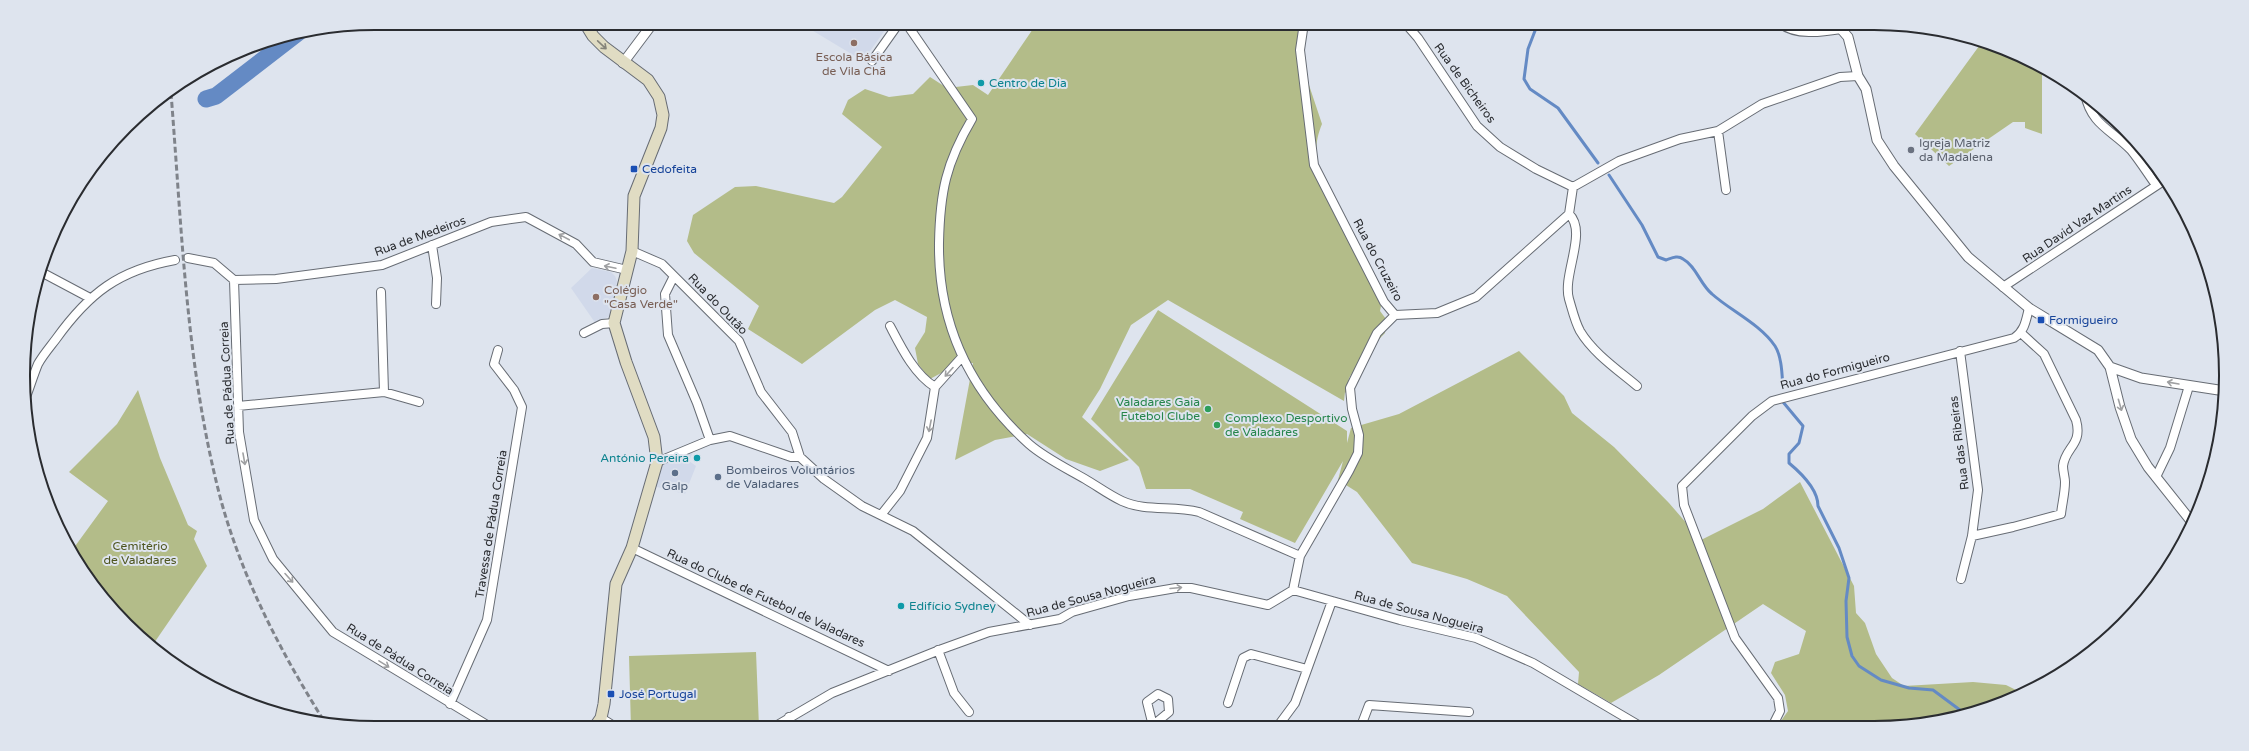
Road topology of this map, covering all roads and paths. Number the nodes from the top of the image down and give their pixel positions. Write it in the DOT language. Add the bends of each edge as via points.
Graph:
graph roads {
  1 [pos="589,30"];
  2 [pos="648,30"];
  3 [pos="894,30"];
  4 [pos="911,30"];
  5 [pos="1303,30"];
  6 [pos="1411,30"];
  7 [pos="1797,30"];
  8 [pos="1830,30"];
  9 [pos="1844,30"];
  10 [pos="872,61"];
  11 [pos="623,63"];
  12 [pos="1858,76"];
  13 [pos="2089,105"];
  14 [pos="1718,131"];
  15 [pos="2160,183"];
  16 [pos="2156,185"];
  17 [pos="1573,187"];
  18 [pos="1726,190"];
  19 [pos="1569,214"];
  20 [pos="432,245"];
  21 [pos="632,251"];
  22 [pos="188,258"];
  23 [pos="175,260"];
  24 [pos="627,270"];
  25 [pos="45,274"];
  26 [pos="674,276"];
  27 [pos="234,280"];
  28 [pos="2003,287"];
  29 [pos="381,292"];
  30 [pos="90,298"];
  31 [pos="436,304"];
  32 [pos="2029,308"];
  33 [pos="1395,315"];
  34 [pos="614,323"];
  35 [pos="890,326"];
  36 [pos="584,333"];
  37 [pos="2021,333"];
  38 [pos="498,350"];
  39 [pos="1960,351"];
  40 [pos="962,357"];
  41 [pos="2110,367"];
  42 [pos="30,385"];
  43 [pos="1637,386"];
  44 [pos="2189,386"];
  45 [pos="935,387"];
  46 [pos="2218,390"];
  47 [pos="384,392"];
  48 [pos="419,402"];
  49 [pos="238,406"];
  50 [pos="710,440"];
  51 [pos="800,457"];
  52 [pos="657,462"];
  53 [pos="2156,477"];
  54 [pos="880,515"];
  55 [pos="2188,518"];
  56 [pos="1972,536"];
  57 [pos="632,548"];
  58 [pos="1300,556"];
  59 [pos="1961,579"];
  60 [pos="1293,590"];
  61 [pos="1332,601"];
  62 [pos="1030,625"];
  63 [pos="938,650"];
  64 [pos="1308,669"];
  65 [pos="889,671"];
  66 [pos="1228,703"];
  67 [pos="450,704"];
  68 [pos="969,712"];
  69 [pos="1469,712"];
  70 [pos="789,717"];
  71 [pos="601,718"];
  72 [pos="480,721"];
  73 [pos="599,721"];
  74 [pos="606,721"];
  75 [pos="783,721"];
  76 [pos="791,721"];
  77 [pos="1282,721"];
  78 [pos="1363,721"];
  79 [pos="1632,721"];
  80 [pos="1775,721"];
  1 -- 11 [label="main road, one-way"];
  2 -- 11 [label="street"];
  3 -- 10 [label="street"];
  4 -- 40 [label="street" via="972,119 951,160 944,181 940,214 939,257 943,301 951,332"];
  5 -- 33 [label="street, Rua do Cruzeiro" via="1300,50 1314,165 1384,302"];
  6 -- 17 [label="street, Rua de Bicheiros" via="1477,126 1500,147"];
  7 -- 8 [label="street"];
  9 -- 12 [label="street" via="1848,37"];
  11 -- 21 [label="main road" via="648,80 659,97 663,115 634,196"];
  12 -- 14 [label="street" via="1840,77 1762,104"];
  12 -- 28 [label="street" via="1866,89 1877,140 1894,166 1953,241"];
  13 -- 16 [label="street" via="2092,114 2130,149"];
  14 -- 17 [label="street" via="1680,139 1618,161"];
  14 -- 18 [label="street"];
  15 -- 16 [label="street, Rua David Vaz Martins"];
  16 -- 28 [label="street, Rua David Vaz Martins"];
  17 -- 19 [label="street"];
  19 -- 33 [label="street, Rua do Cruzeiro" via="1476,297 1437,313"];
  19 -- 43 [label="street" via="1574,219 1576,233 1568,298 1581,331 1600,354"];
  24 -- 20 [label="street, Rua de Medeiros, one-way" via="593,262 576,244 526,217 491,222"];
  20 -- 27 [label="street, Rua de Medeiros" via="382,265 276,279"];
  20 -- 31 [label="street" via="437,278"];
  21 -- 24 [label="main road"];
  21 -- 26 [label="street, Rua do Outão" via="662,264"];
  22 -- 27 [label="street" via="214,263"];
  23 -- 30 [label="street" via="146,265 114,281"];
  24 -- 34 [label="main road"];
  25 -- 30 [label="street"];
  26 -- 50 [label="street" via="665,294 668,335"];
  26 -- 51 [label="street, Rua do Outão" via="739,341 761,392 792,432"];
  27 -- 49 [label="street, Rua de Pádua Correia"];
  28 -- 32 [label="street"];
  29 -- 47 [label="street"];
  30 -- 42 [label="street" via="68,323 39,364"];
  32 -- 37 [label="street"];
  32 -- 41 [label="street" via="2098,350"];
  33 -- 58 [label="street" via="1377,333 1350,388 1359,435 1358,453"];
  34 -- 36 [label="street" via="602,324"];
  34 -- 52 [label="main road" via="654,437"];
  35 -- 45 [label="street" via="925,381"];
  37 -- 39 [label="street, Rua do Formigueiro" via="2014,338 1982,348"];
  37 -- 56 [label="street" via="2044,354 2079,429 2076,441 2063,466 2065,483 2061,514"];
  38 -- 67 [label="street, Travessa de Pádua Correia" via="494,364 514,390 522,407 487,620"];
  39 -- 56 [label="street, Rua das Ribeiras" via="1978,490"];
  39 -- 80 [label="street, Rua do Formigueiro" via="1772,401 1752,416 1682,486 1684,505 1735,638 1778,698 1780,711"];
  40 -- 45 [label="street, one-way"];
  40 -- 58 [label="street" via="973,376 1013,427 1029,444 1056,462 1138,507 1183,508 1199,512"];
  44 -- 41 [label="street, one-way" via="2141,378"];
  41 -- 53 [label="street, one-way" via="2131,439"];
  44 -- 46 [label="street"];
  44 -- 53 [label="street" via="2170,448"];
  45 -- 54 [label="street, one-way" via="927,438 916,464 900,491"];
  47 -- 48 [label="street"];
  47 -- 49 [label="street"];
  49 -- 67 [label="street, Rua de Pádua Correia, one-way" via="239,432 254,520 273,559 333,632"];
  50 -- 51 [label="street" via="730,436 791,457"];
  50 -- 52 [label="street"];
  51 -- 54 [label="street" via="837,488"];
  52 -- 57 [label="main road"];
  53 -- 55 [label="street"];
  54 -- 62 [label="street" via="913,531"];
  56 -- 59 [label="street, Rua das Ribeiras"];
  57 -- 65 [label="street, Rua do Clube de Futebol de Valadares"];
  57 -- 71 [label="main road" via="616,584"];
  58 -- 60 [label="street"];
  60 -- 61 [label="street, Rua de Sousa Nogueira"];
  62 -- 60 [label="street, Rua de Sousa Nogueira, one-way" via="1060,619 1072,612 1129,596 1176,588 1206,591 1268,605"];
  61 -- 64 [label="street"];
  61 -- 79 [label="street, Rua de Sousa Nogueira" via="1476,638 1533,663"];
  62 -- 63 [label="street, Rua de Sousa Nogueira" via="989,632"];
  63 -- 65 [label="street, Rua de Sousa Nogueira"];
  63 -- 68 [label="street" via="954,693"];
  64 -- 66 [label="street" via="1252,654 1243,658"];
  64 -- 77 [label="street" via="1295,703"];
  65 -- 70 [label="street, Rua de Sousa Nogueira" via="832,693"];
  67 -- 72 [label="street, Rua de Pádua Correia"];
  69 -- 78 [label="street" via="1369,704"];
  70 -- 75 [label="street, Rua de Sousa Nogueira"];
  70 -- 76 [label="street"];
  71 -- 73 [label="main road"];
  71 -- 74 [label="street"];
}
